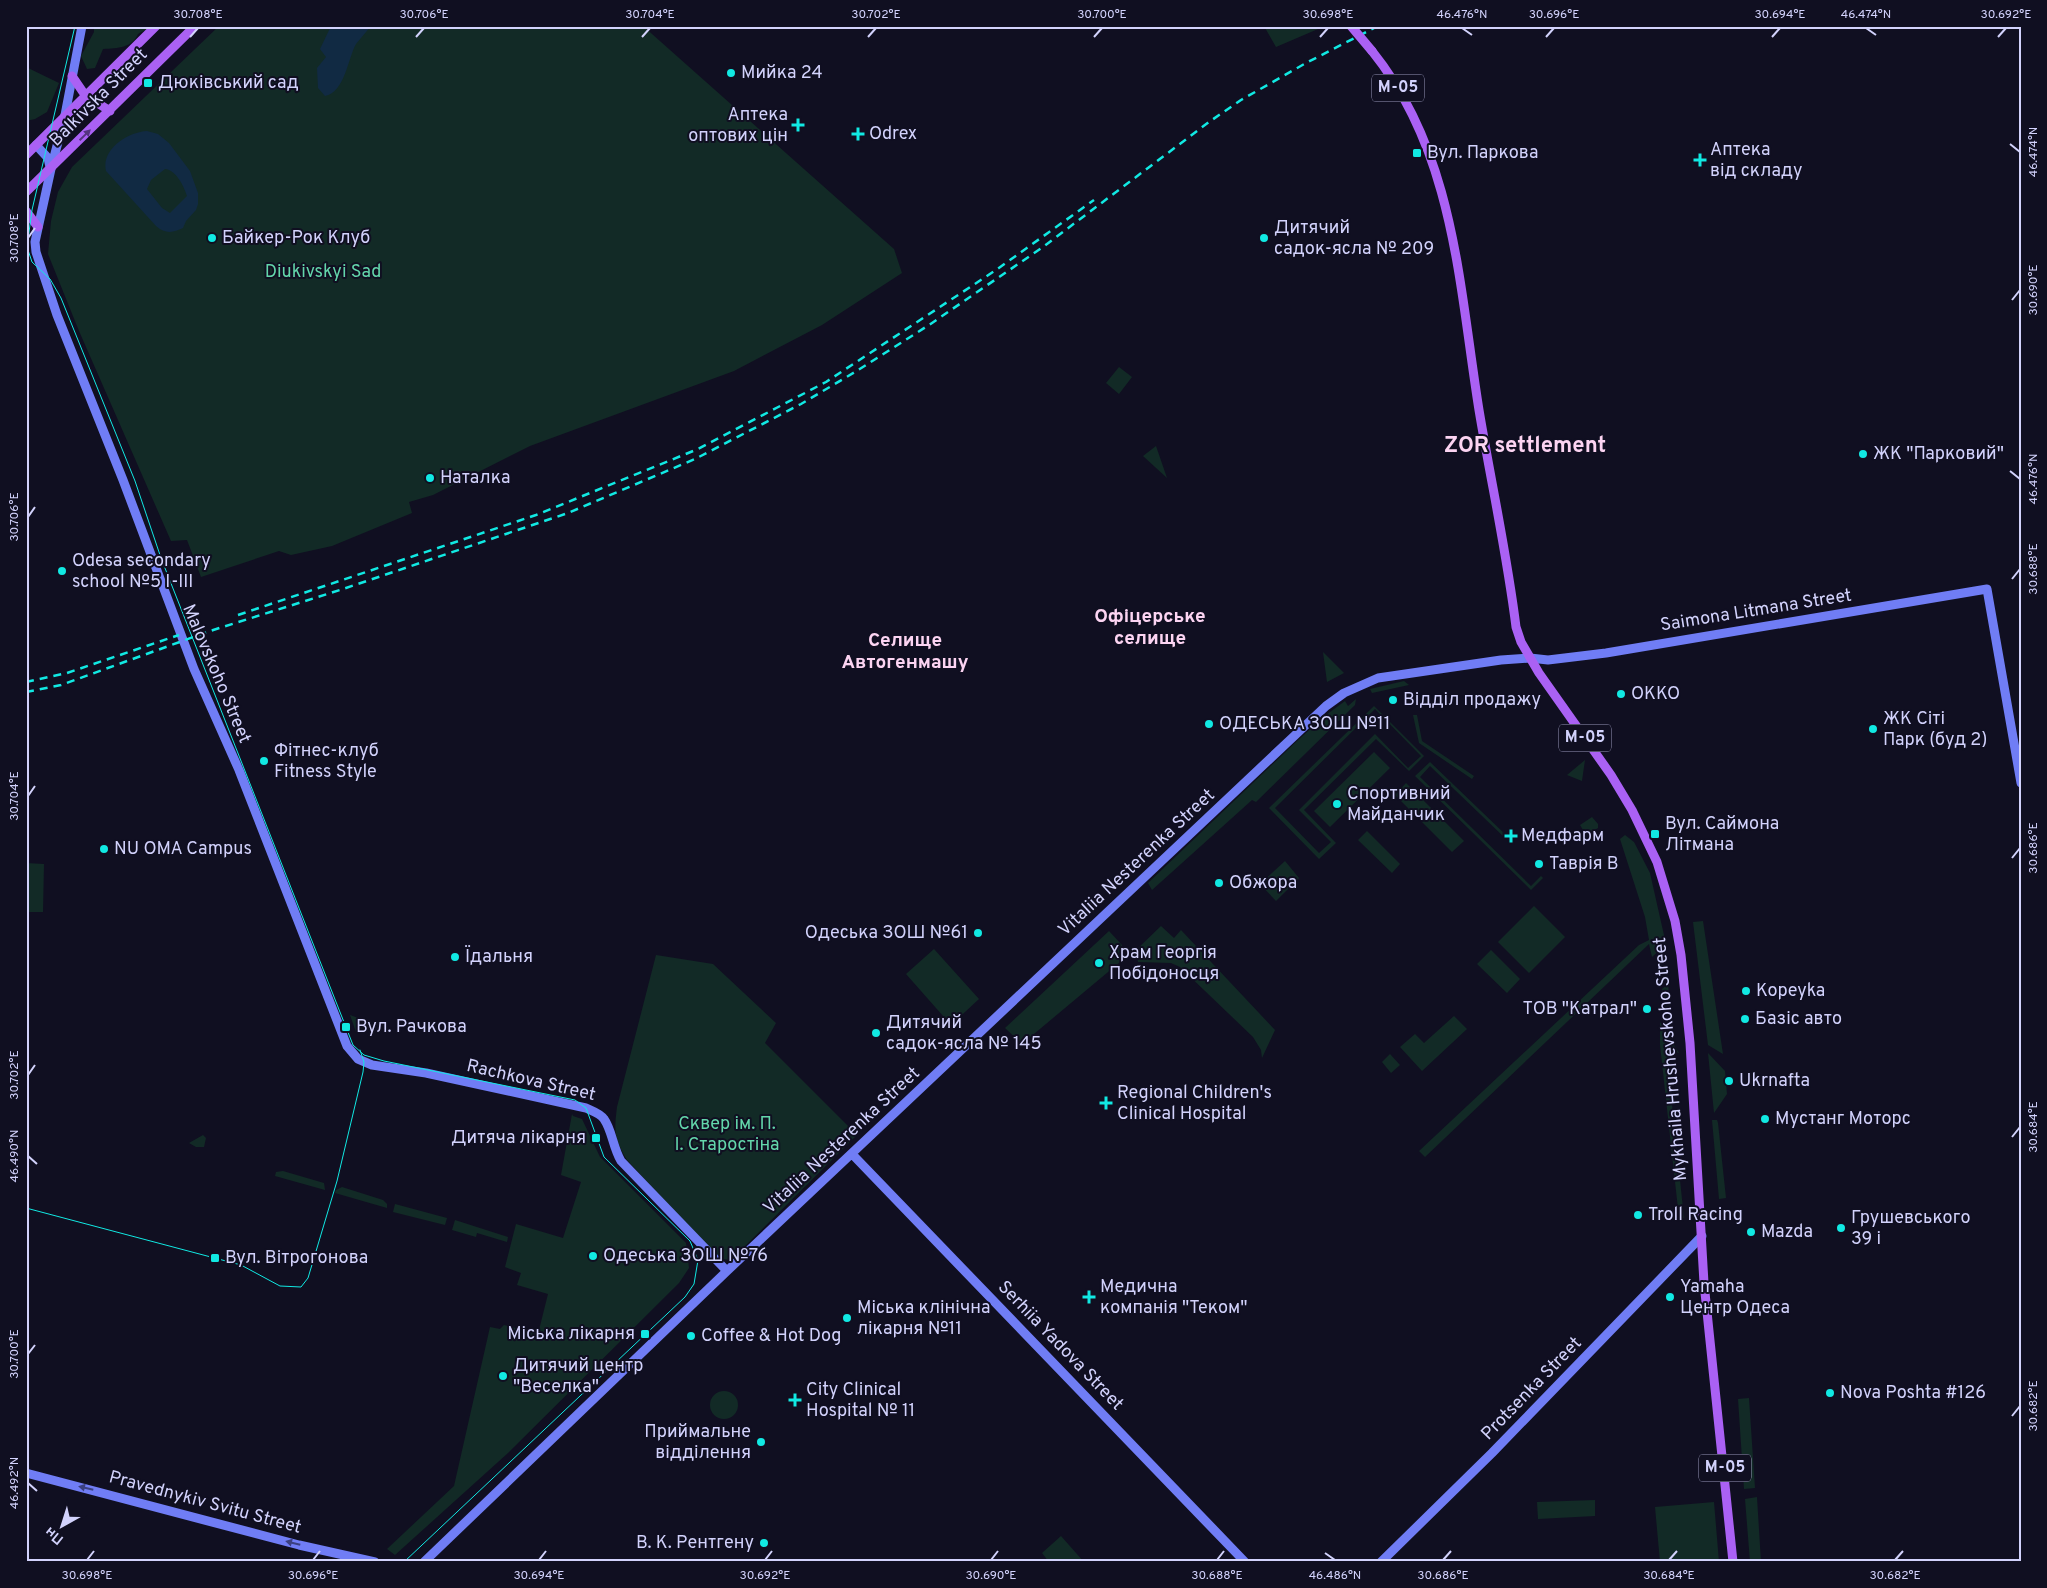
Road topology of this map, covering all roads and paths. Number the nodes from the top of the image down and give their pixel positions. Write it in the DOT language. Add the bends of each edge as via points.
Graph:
graph roads {
  1 [pos="82,26"];
  2 [pos="156,26"];
  3 [pos="195,26"];
  4 [pos="1351,26"];
  5 [pos="72,76"];
  6 [pos="85,94"];
  7 [pos="110,111"];
  8 [pos="65,115"];
  9 [pos="36,145"];
  10 [pos="26,155"];
  11 [pos="50,169"];
  12 [pos="26,192"];
  13 [pos="26,211"];
  14 [pos="38,227"];
  15 [pos="1530,658"];
  16 [pos="2021,783"];
  17 [pos="348,1046"];
  18 [pos="852,1154"];
  19 [pos="1702,1236"];
  20 [pos="727,1272"];
  21 [pos="26,1473"];
  22 [pos="435,1551"];
  23 [pos="375,1562"];
  24 [pos="424,1562"];
  25 [pos="434,1562"];
  26 [pos="1245,1562"];
  27 [pos="1381,1562"];
  28 [pos="1733,1562"];
  1 -- 5 [label="street, Malovskoho Street"];
  2 -- 6 [label="main road, Balkivska Street"];
  3 -- 7 [label="main road, Balkivska Street"];
  4 -- 15 [label="main road, Mykhaila Hrushevskoho Street / М-05, bridge" via="1392,79 1431,157 1444,197 1463,289 1479,408 1516,627"];
  5 -- 6 [label="main road"];
  5 -- 8 [label="street, Malovskoho Street"];
  6 -- 7 [label="main road"];
  6 -- 8 [label="main road, Balkivska Street"];
  11 -- 7 [label="main road, Balkivska Street, one-way"];
  8 -- 9 [label="main road, Balkivska Street"];
  8 -- 11 [label="street, Malovskoho Street"];
  9 -- 10 [label="main road, Balkivska Street"];
  9 -- 11 [label="street" via="48,158"];
  11 -- 12 [label="main road, Balkivska Street"];
  11 -- 14 [label="street, Malovskoho Street"];
  13 -- 14 [label="main road"];
  14 -- 17 [label="street, Malovskoho Street" via="36,252 57,315 194,669 239,770"];
  15 -- 16 [label="street, Saimona Litmana Street" via="1548,660 1606,653 1987,589"];
  15 -- 18 [label="street, Vitaliia Nesterenka Street" via="1378,678 1354,688 1326,706"];
  15 -- 19 [label="main road, Mykhaila Hrushevskoho Street / М-05" via="1622,793 1650,844 1665,888 1676,928 1684,982"];
  17 -- 20 [label="street, Rachkova Street" via="358,1059 372,1065 426,1073 586,1108 599,1114 605,1120 622,1161"];
  18 -- 20 [label="street, Vitaliia Nesterenka Street"];
  18 -- 26 [label="street, Serhiia Yadova Street"];
  19 -- 27 [label="street, Protsenka Street" via="1492,1453"];
  19 -- 28 [label="main road, Mykhaila Hrushevskoho Street / М-05"];
  20 -- 22 [label="street, Vitaliia Nesterenka Street"];
  23 -- 21 [label="street, Pravednykiv Svitu Street, one-way"];
  22 -- 24 [label="street, Vitaliia Nesterenka Street"];
  22 -- 25 [label="street"];
}
